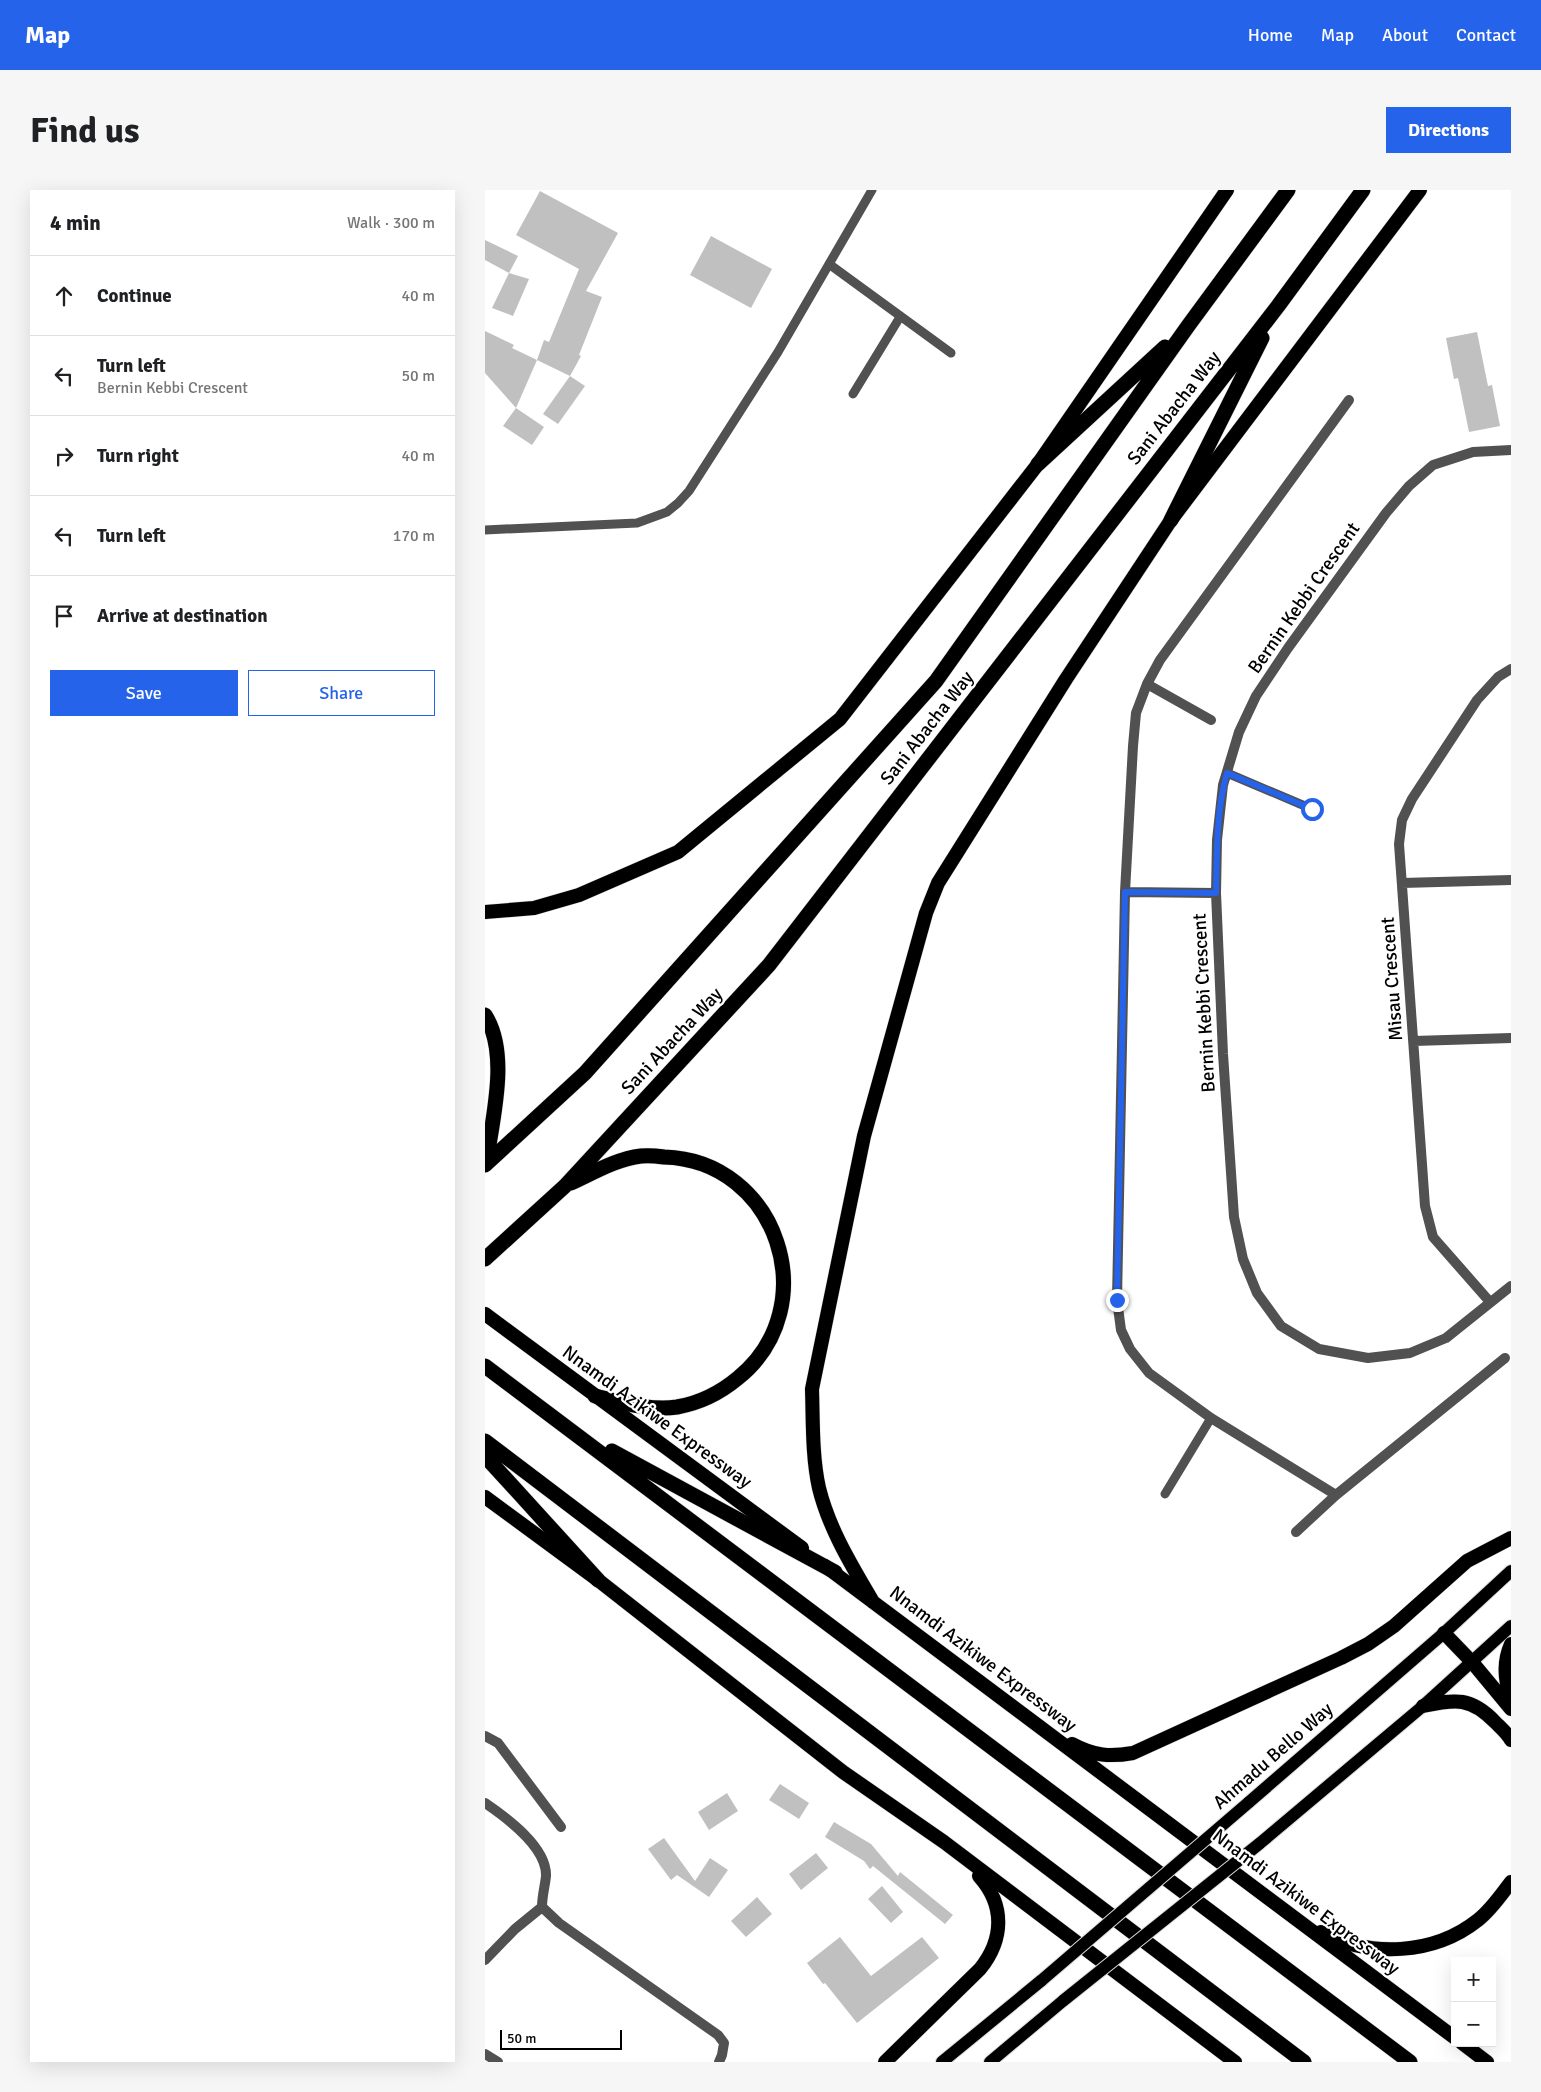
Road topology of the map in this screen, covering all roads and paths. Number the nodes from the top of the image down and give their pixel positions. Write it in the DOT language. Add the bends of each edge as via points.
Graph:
graph roads {
  1 [pos="872,190"];
  2 [pos="1227,190"];
  3 [pos="1288,190"];
  4 [pos="1363,190"];
  5 [pos="1419,190"];
  6 [pos="829,264"];
  7 [pos="1278,306"];
  8 [pos="900,317"];
  9 [pos="1188,326"];
  10 [pos="951,353"];
  11 [pos="853,394"];
  12 [pos="1349,400"];
  13 [pos="1511,450"];
  14 [pos="1038,464"];
  15 [pos="1171,520"];
  16 [pos="485,530"];
  17 [pos="1511,668"];
  18 [pos="1147,684"];
  19 [pos="1211,720"];
  20 [pos="1227,773"];
  21 [pos="1312,809"];
  22 [pos="1511,880"];
  23 [pos="1402,883"];
  24 [pos="1125,892"];
  25 [pos="1216,893"];
  26 [pos="485,912"];
  27 [pos="485,1015"];
  28 [pos="1511,1038"];
  29 [pos="1414,1041"];
  30 [pos="486,1164"];
  31 [pos="565,1186"];
  32 [pos="485,1259"];
  33 [pos="1511,1286"];
  34 [pos="1490,1302"];
  35 [pos="485,1314"];
  36 [pos="1505,1358"];
  37 [pos="485,1366"];
  38 [pos="595,1396"];
  39 [pos="1211,1418"];
  40 [pos="565,1425"];
  41 [pos="485,1441"];
  42 [pos="485,1456"];
  43 [pos="1165,1494"];
  44 [pos="1336,1495"];
  45 [pos="485,1497"];
  46 [pos="1296,1532"];
  47 [pos="1511,1538"];
  48 [pos="1511,1571"];
  49 [pos="835,1572"];
  50 [pos="598,1580"];
  51 [pos="873,1602"];
  52 [pos="1511,1626"];
  53 [pos="1444,1633"];
  54 [pos="1511,1644"];
  55 [pos="1472,1662"];
  56 [pos="1511,1698"];
  57 [pos="1423,1706"];
  58 [pos="1511,1709"];
  59 [pos="1036,1725"];
  60 [pos="485,1736"];
  61 [pos="1511,1740"];
  62 [pos="485,1803"];
  63 [pos="561,1827"];
  64 [pos="944,1842"];
  65 [pos="1511,1882"];
  66 [pos="541,1907"];
  67 [pos="1293,1917"];
  68 [pos="485,1960"];
  69 [pos="1451,2035"];
  70 [pos="1211,2044"];
  71 [pos="1467,2047"];
  72 [pos="485,2054"];
  73 [pos="498,2062"];
  74 [pos="719,2062"];
  75 [pos="885,2062"];
  76 [pos="942,2062"];
  77 [pos="990,2062"];
  78 [pos="1228,2062"];
  79 [pos="1235,2062"];
  80 [pos="1304,2062"];
  81 [pos="1410,2062"];
  82 [pos="1487,2062"];
  1 -- 6 [label="lane"];
  2 -- 14 [label="highway"];
  3 -- 9 [label="highway, Sani Abacha Way"];
  4 -- 7 [label="highway, Sani Abacha Way"];
  5 -- 15 [label="highway"];
  6 -- 8 [label="lane"];
  6 -- 16 [label="lane" via="778,352 679,504 637,523"];
  7 -- 15 [label="highway"];
  7 -- 31 [label="highway, Sani Abacha Way" via="769,965"];
  8 -- 10 [label="lane"];
  8 -- 11 [label="lane"];
  9 -- 14 [label="highway"];
  9 -- 30 [label="highway, Sani Abacha Way" via="936,681 585,1073"];
  12 -- 18 [label="street" via="1160,660"];
  13 -- 20 [label="street, Bernin Kebbi Crescent" via="1473,452 1433,465 1409,486 1293,640 1256,696 1239,732"];
  14 -- 26 [label="highway" via="841,719 693,840 678,852 579,895 534,908"];
  15 -- 51 [label="highway" via="938,883 926,913 866,1127 813,1389 813,1432 819,1488 841,1546"];
  17 -- 23 [label="street, Misau Crescent" via="1477,700 1412,799 1402,820 1399,844"];
  18 -- 19 [label="street"];
  18 -- 24 [label="street" via="1136,713"];
  20 -- 21 [label="lane"];
  20 -- 25 [label="street, Bernin Kebbi Crescent" via="1217,840"];
  22 -- 23 [label="street"];
  23 -- 29 [label="street, Misau Crescent"];
  24 -- 25 [label="street"];
  24 -- 39 [label="street" via="1117,1300 1121,1330 1130,1349 1149,1373"];
  25 -- 34 [label="street, Bernin Kebbi Crescent" via="1234,1217 1243,1259 1257,1293 1281,1326 1319,1349 1367,1358 1410,1353 1446,1338"];
  27 -- 30 [label="highway" via="492,1026 498,1052"];
  28 -- 29 [label="street"];
  29 -- 34 [label="street, Misau Crescent" via="1425,1206 1433,1237"];
  31 -- 32 [label="highway, Sani Abacha Way"];
  31 -- 38 [label="highway" via="619,1161 642,1156 685,1157 711,1166 735,1180 755,1199 779,1247 784,1286 782,1309 767,1345 751,1367 723,1390 700,1401 676,1407 648,1407"];
  33 -- 34 [label="street, Bernin Kebbi Crescent"];
  35 -- 38 [label="highway, Nnamdi Azikiwe Expressway"];
  36 -- 44 [label="street"];
  37 -- 40 [label="highway"];
  38 -- 49 [label="highway, Nnamdi Azikiwe Expressway"];
  39 -- 43 [label="lane"];
  39 -- 44 [label="street"];
  40 -- 49 [label="highway"];
  40 -- 81 [label="highway"];
  41 -- 80 [label="highway"];
  42 -- 50 [label="highway"];
  44 -- 46 [label="street"];
  45 -- 50 [label="highway"];
  47 -- 59 [label="highway" via="1467,1562 1394,1626 1368,1644 1146,1748 1114,1757 1096,1754"];
  48 -- 53 [label="main road, Ahmadu Bello Way"];
  49 -- 51 [label="highway, Nnamdi Azikiwe Expressway"];
  50 -- 64 [label="highway" via="843,1772"];
  51 -- 59 [label="highway, Nnamdi Azikiwe Expressway"];
  52 -- 55 [label="main road"];
  53 -- 55 [label="highway"];
  53 -- 76 [label="main road, Ahmadu Bello Way, bridge" via="1042,1980"];
  54 -- 56 [label="highway" via="1505,1657 1505,1675"];
  55 -- 57 [label="main road"];
  55 -- 58 [label="highway"];
  57 -- 61 [label="highway" via="1454,1701 1473,1704"];
  57 -- 77 [label="main road, bridge"];
  59 -- 67 [label="highway, Nnamdi Azikiwe Expressway"];
  60 -- 63 [label="street" via="498,1743"];
  62 -- 66 [label="street" via="505,1817 542,1855 546,1875"];
  64 -- 70 [label="highway"];
  64 -- 75 [label="highway" via="989,1886 999,1924 997,1943 980,1969"];
  65 -- 67 [label="highway" via="1478,1920 1452,1936 1406,1950 1379,1950 1349,1942"];
  66 -- 68 [label="street"];
  66 -- 74 [label="street" via="559,1923 718,2034 724,2043"];
  67 -- 69 [label="highway, Nnamdi Azikiwe Expressway"];
  70 -- 78 [label="highway"];
  70 -- 79 [label="highway"];
  71 -- 82 [label="highway"];
  72 -- 73 [label="street"];
}
